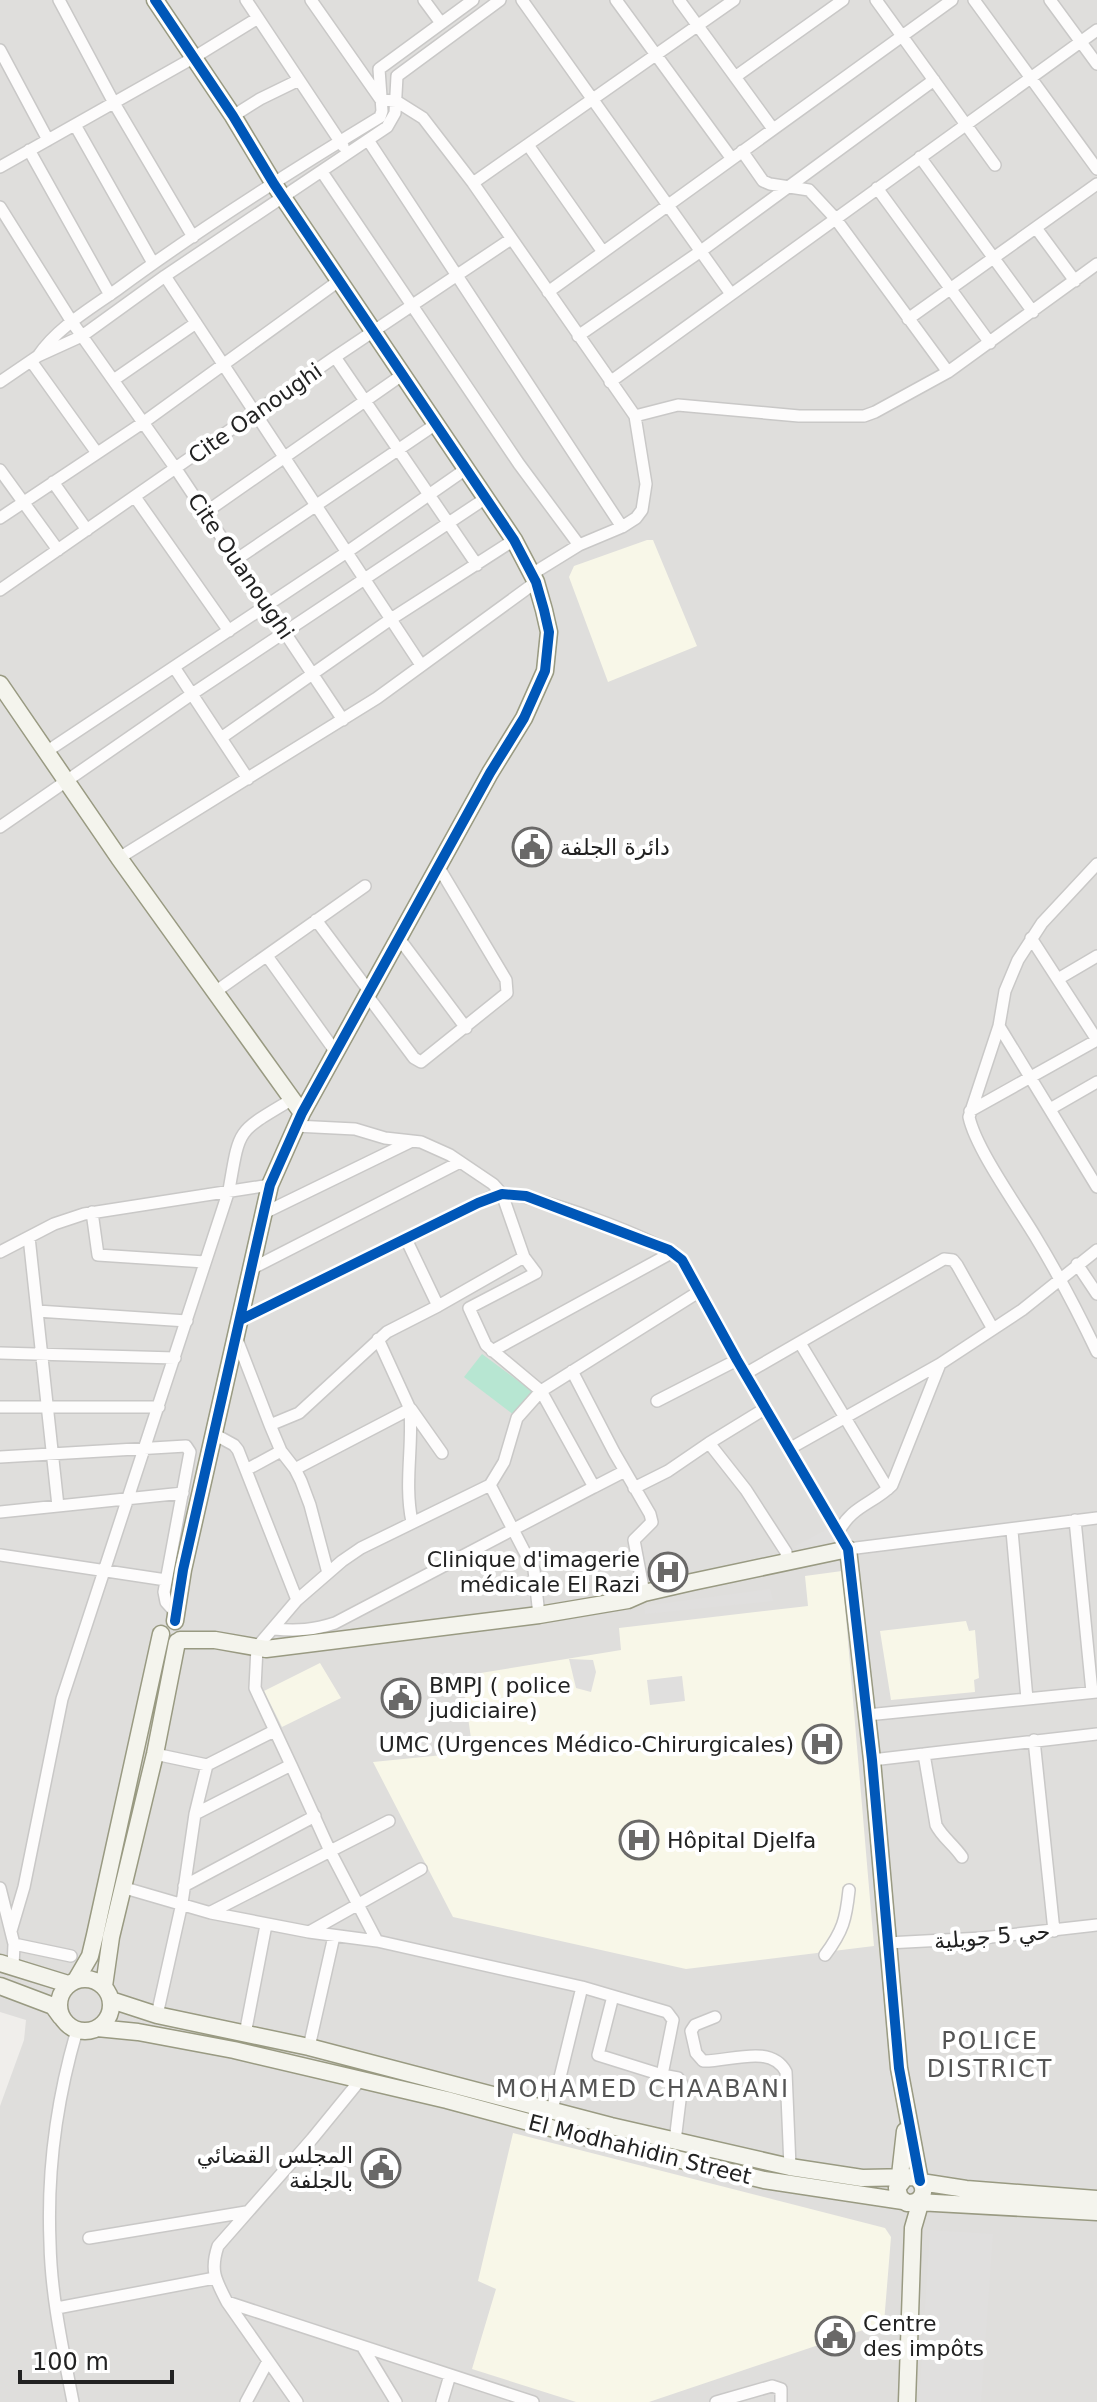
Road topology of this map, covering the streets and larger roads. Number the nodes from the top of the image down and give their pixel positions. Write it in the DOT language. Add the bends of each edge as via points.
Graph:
graph roads {
  1 [pos="59,0"];
  2 [pos="155,0"];
  3 [pos="246,0"];
  4 [pos="311,0"];
  5 [pos="424,0"];
  6 [pos="473,0"];
  7 [pos="500,0"];
  8 [pos="522,0"];
  9 [pos="616,0"];
  10 [pos="679,0"];
  11 [pos="734,0"];
  12 [pos="843,0"];
  13 [pos="876,0"];
  14 [pos="952,0"];
  15 [pos="974,0"];
  16 [pos="1050,0"];
  17 [pos="258,18"];
  18 [pos="441,23"];
  19 [pos="699,27"];
  20 [pos="1097,30"];
  21 [pos="902,36"];
  22 [pos="1081,41"];
  23 [pos="0,50"];
  24 [pos="657,56"];
  25 [pos="193,58"];
  26 [pos="1097,64"];
  27 [pos="735,77"];
  28 [pos="1031,77"];
  29 [pos="299,80"];
  30 [pos="934,80"];
  31 [pos="381,100"];
  32 [pos="592,100"];
  33 [pos="396,101"];
  34 [pos="114,103"];
  35 [pos="233,116"];
  36 [pos="965,124"];
  37 [pos="75,125"];
  38 [pos="773,129"];
  39 [pos="48,140"];
  40 [pos="368,140"];
  41 [pos="340,141"];
  42 [pos="528,145"];
  43 [pos="29,150"];
  44 [pos="348,154"];
  45 [pos="737,155"];
  46 [pos="920,157"];
  47 [pos="995,165"];
  48 [pos="0,167"];
  49 [pos="1097,169"];
  50 [pos="322,172"];
  51 [pos="473,183"];
  52 [pos="274,184"];
  53 [pos="1097,184"];
  54 [pos="787,186"];
  55 [pos="877,188"];
  56 [pos="284,198"];
  57 [pos="668,205"];
  58 [pos="0,207"];
  59 [pos="835,218"];
  60 [pos="1036,228"];
  61 [pos="193,237"];
  62 [pos="511,239"];
  63 [pos="701,251"];
  64 [pos="603,252"];
  65 [pos="993,259"];
  66 [pos="153,263"];
  67 [pos="1097,264"];
  68 [pos="457,275"];
  69 [pos="165,276"];
  70 [pos="340,280"];
  71 [pos="1075,281"];
  72 [pos="952,288"];
  73 [pos="548,292"];
  74 [pos="731,294"];
  75 [pos="110,295"];
  76 [pos="411,305"];
  77 [pos="1033,312"];
  78 [pos="908,319"];
  79 [pos="72,322"];
  80 [pos="196,323"];
  81 [pos="373,330"];
  82 [pos="82,336"];
  83 [pos="578,336"];
  84 [pos="990,343"];
  85 [pos="335,357"];
  86 [pos="34,358"];
  87 [pos="223,364"];
  88 [pos="948,372"];
  89 [pos="402,375"];
  90 [pos="115,379"];
  91 [pos="0,382"];
  92 [pos="610,382"];
  93 [pos="363,400"];
  94 [pos="255,412"];
  95 [pos="635,416"];
  96 [pos="144,422"];
  97 [pos="436,424"];
  98 [pos="398,450"];
  99 [pos="97,453"];
  100 [pos="284,456"];
  101 [pos="176,469"];
  102 [pos="466,469"];
  103 [pos="0,470"];
  104 [pos="53,482"];
  105 [pos="428,496"];
  106 [pos="135,497"];
  107 [pos="486,498"];
  108 [pos="23,503"];
  109 [pos="317,506"];
  110 [pos="206,512"];
  111 [pos="0,518"];
  112 [pos="448,523"];
  113 [pos="622,527"];
  114 [pos="87,530"];
  115 [pos="514,540"];
  116 [pos="579,545"];
  117 [pos="58,550"];
  118 [pos="347,552"];
  119 [pos="237,559"];
  120 [pos="477,565"];
  121 [pos="364,578"];
  122 [pos="534,578"];
  123 [pos="0,590"];
  124 [pos="268,605"];
  125 [pos="391,619"];
  126 [pos="229,631"];
  127 [pos="286,632"];
  128 [pos="421,665"];
  129 [pos="174,667"];
  130 [pos="313,674"];
  131 [pos="0,684"];
  132 [pos="192,694"];
  133 [pos="343,720"];
  134 [pos="221,738"];
  135 [pos="46,752"];
  136 [pos="248,779"];
  137 [pos="67,782"];
  138 [pos="0,827"];
  139 [pos="119,858"];
  140 [pos="1097,864"];
  141 [pos="438,866"];
  142 [pos="365,886"];
  143 [pos="316,920"];
  144 [pos="398,937"];
  145 [pos="1031,938"];
  146 [pos="267,956"];
  147 [pos="1097,956"];
  148 [pos="1058,979"];
  149 [pos="215,992"];
  150 [pos="368,993"];
  151 [pos="999,1026"];
  152 [pos="466,1028"];
  153 [pos="1097,1040"];
  154 [pos="335,1051"];
  155 [pos="1030,1077"];
  156 [pos="1097,1082"];
  157 [pos="1050,1109"];
  158 [pos="970,1112"];
  159 [pos="296,1113"];
  160 [pos="412,1141"];
  161 [pos="460,1162"];
  162 [pos="270,1185"];
  163 [pos="1097,1187"];
  164 [pos="229,1190"];
  165 [pos="502,1194"];
  166 [pos="92,1212"];
  167 [pos="262,1214"];
  168 [pos="29,1237"];
  169 [pos="406,1239"];
  170 [pos="1097,1250"];
  171 [pos="0,1252"];
  172 [pos="673,1252"];
  173 [pos="524,1257"];
  174 [pos="205,1262"];
  175 [pos="1077,1264"];
  176 [pos="251,1269"];
  177 [pos="1060,1277"];
  178 [pos="700,1291"];
  179 [pos="463,1293"];
  180 [pos="1097,1294"];
  181 [pos="438,1306"];
  182 [pos="469,1308"];
  183 [pos="37,1311"];
  184 [pos="240,1320"];
  185 [pos="187,1321"];
  186 [pos="993,1329"];
  187 [pos="236,1337"];
  188 [pos="378,1339"];
  189 [pos="800,1343"];
  190 [pos="492,1351"];
  191 [pos="1097,1352"];
  192 [pos="0,1353"];
  193 [pos="42,1353"];
  194 [pos="175,1358"];
  195 [pos="737,1360"];
  196 [pos="940,1364"];
  197 [pos="572,1371"];
  198 [pos="745,1374"];
  199 [pos="541,1391"];
  200 [pos="657,1401"];
  201 [pos="0,1407"];
  202 [pos="48,1407"];
  203 [pos="159,1407"];
  204 [pos="766,1408"];
  205 [pos="410,1409"];
  206 [pos="844,1417"];
  207 [pos="270,1425"];
  208 [pos="214,1434"];
  209 [pos="709,1443"];
  210 [pos="145,1449"];
  211 [pos="789,1449"];
  212 [pos="281,1451"];
  213 [pos="442,1453"];
  214 [pos="53,1454"];
  215 [pos="0,1457"];
  216 [pos="295,1469"];
  217 [pos="246,1470"];
  218 [pos="625,1471"];
  219 [pos="490,1485"];
  220 [pos="594,1487"];
  221 [pos="634,1488"];
  222 [pos="888,1489"];
  223 [pos="183,1493"];
  224 [pos="129,1499"];
  225 [pos="58,1506"];
  226 [pos="0,1512"];
  227 [pos="1097,1518"];
  228 [pos="1075,1520"];
  229 [pos="412,1522"];
  230 [pos="511,1530"];
  231 [pos="1012,1531"];
  232 [pos="838,1533"];
  233 [pos="848,1549"];
  234 [pos="0,1555"];
  235 [pos="787,1563"];
  236 [pos="105,1570"];
  237 [pos="328,1573"];
  238 [pos="166,1580"];
  239 [pos="644,1593"];
  240 [pos="297,1600"];
  241 [pos="539,1615"];
  242 [pos="178,1628"];
  243 [pos="274,1629"];
  244 [pos="262,1648"];
  245 [pos="1095,1692"];
  246 [pos="1027,1699"];
  247 [pos="867,1715"];
  248 [pos="274,1731"];
  249 [pos="1097,1734"];
  250 [pos="1034,1740"];
  251 [pos="155,1754"];
  252 [pos="924,1754"];
  253 [pos="872,1760"];
  254 [pos="207,1765"];
  255 [pos="291,1765"];
  256 [pos="195,1814"];
  257 [pos="315,1816"];
  258 [pos="389,1821"];
  259 [pos="330,1851"];
  260 [pos="962,1857"];
  261 [pos="421,1869"];
  262 [pos="184,1886"];
  263 [pos="0,1888"];
  264 [pos="125,1888"];
  265 [pos="849,1890"];
  266 [pos="182,1903"];
  267 [pos="358,1903"];
  268 [pos="211,1913"];
  269 [pos="266,1925"];
  270 [pos="1097,1925"];
  271 [pos="11,1931"];
  272 [pos="1054,1931"];
  273 [pos="309,1932"];
  274 [pos="334,1936"];
  275 [pos="377,1941"];
  276 [pos="887,1943"];
  277 [pos="14,1944"];
  278 [pos="825,1955"];
  279 [pos="71,1956"];
  280 [pos="6,1965"];
  281 [pos="72,1982"];
  282 [pos="0,1986"];
  283 [pos="582,1987"];
  284 [pos="107,1993"];
  285 [pos="613,1996"];
  286 [pos="157,2015"];
  287 [pos="61,2017"];
  288 [pos="715,2017"];
  289 [pos="97,2028"];
  290 [pos="77,2030"];
  291 [pos="245,2034"];
  292 [pos="309,2047"];
  293 [pos="662,2075"];
  294 [pos="361,2079"];
  295 [pos="552,2110"];
  296 [pos="675,2141"];
  297 [pos="790,2167"];
  298 [pos="911,2191"];
  299 [pos="1097,2199"];
  300 [pos="246,2212"];
  301 [pos="1097,2212"];
  302 [pos="89,2238"];
  303 [pos="215,2278"];
  304 [pos="227,2302"];
  305 [pos="57,2308"];
  306 [pos="362,2346"];
  307 [pos="268,2361"];
  308 [pos="450,2375"];
  309 [pos="498,2396"];
  310 [pos="73,2402"];
  311 [pos="246,2402"];
  312 [pos="297,2402"];
  313 [pos="396,2402"];
  314 [pos="442,2402"];
  315 [pos="533,2402"];
  316 [pos="716,2402"];
  317 [pos="781,2402"];
  318 [pos="907,2402"];
  1 -- 34 [label="street"];
  2 -- 25 [label="street"];
  3 -- 17 [label="street"];
  4 -- 31 [label="street"];
  5 -- 18 [label="street"];
  6 -- 18 [label="street"];
  7 -- 33 [label="street" via="397,76"];
  8 -- 32 [label="street"];
  9 -- 24 [label="street"];
  10 -- 19 [label="street"];
  11 -- 19 [label="street"];
  12 -- 27 [label="street"];
  13 -- 21 [label="street"];
  14 -- 21 [label="street"];
  15 -- 28 [label="street"];
  16 -- 22 [label="street"];
  17 -- 25 [label="street"];
  17 -- 29 [label="street"];
  18 -- 31 [label="street" via="379,69"];
  19 -- 24 [label="street"];
  19 -- 27 [label="street"];
  20 -- 22 [label="street"];
  21 -- 30 [label="street"];
  21 -- 38 [label="street"];
  22 -- 26 [label="street"];
  22 -- 28 [label="street"];
  23 -- 39 [label="street"];
  24 -- 32 [label="street"];
  24 -- 45 [label="street"];
  25 -- 34 [label="street"];
  25 -- 35 [label="street"];
  27 -- 38 [label="street"];
  28 -- 36 [label="street"];
  28 -- 49 [label="street"];
  29 -- 35 [label="street"];
  29 -- 41 [label="street"];
  30 -- 36 [label="street"];
  30 -- 54 [label="street"];
  31 -- 33 [label="street"];
  31 -- 41 [label="street" via="380,117"];
  32 -- 42 [label="street"];
  32 -- 57 [label="street"];
  33 -- 40 [label="street" via="391,121"];
  33 -- 51 [label="street" via="423,118"];
  34 -- 37 [label="street"];
  34 -- 61 [label="street"];
  35 -- 52 [label="street"];
  36 -- 46 [label="street"];
  36 -- 47 [label="street"];
  37 -- 39 [label="street"];
  37 -- 66 [label="street"];
  38 -- 45 [label="street"];
  39 -- 43 [label="street"];
  40 -- 44 [label="street"];
  40 -- 68 [label="street"];
  41 -- 44 [label="street"];
  41 -- 52 [label="street"];
  42 -- 51 [label="street"];
  42 -- 64 [label="street"];
  43 -- 48 [label="street"];
  43 -- 75 [label="street"];
  44 -- 50 [label="street"];
  45 -- 54 [label="street" via="763,181"];
  45 -- 57 [label="street"];
  46 -- 55 [label="street"];
  46 -- 65 [label="street"];
  50 -- 56 [label="street"];
  50 -- 76 [label="street"];
  51 -- 62 [label="street"];
  52 -- 56 [label="street"];
  52 -- 61 [label="street"];
  53 -- 60 [label="street"];
  54 -- 59 [label="street" via="809,190"];
  54 -- 63 [label="street"];
  55 -- 59 [label="street"];
  55 -- 72 [label="street"];
  56 -- 69 [label="street"];
  56 -- 70 [label="street"];
  57 -- 63 [label="street"];
  57 -- 64 [label="street"];
  58 -- 79 [label="street, Cite Ouanoughi"];
  59 -- 74 [label="street"];
  59 -- 78 [label="street"];
  60 -- 65 [label="street"];
  60 -- 71 [label="street"];
  61 -- 66 [label="street"];
  62 -- 68 [label="street, Cite Oanoughi"];
  62 -- 73 [label="street"];
  63 -- 74 [label="street"];
  63 -- 83 [label="street"];
  64 -- 73 [label="street"];
  65 -- 72 [label="street"];
  65 -- 77 [label="street"];
  66 -- 75 [label="street"];
  67 -- 71 [label="street"];
  68 -- 76 [label="street, Cite Oanoughi"];
  68 -- 113 [label="street"];
  69 -- 80 [label="street"];
  69 -- 82 [label="street"];
  70 -- 81 [label="street"];
  70 -- 87 [label="street"];
  71 -- 77 [label="street"];
  72 -- 78 [label="street"];
  72 -- 84 [label="street"];
  73 -- 83 [label="street"];
  74 -- 92 [label="street"];
  75 -- 79 [label="street"];
  76 -- 81 [label="street, Cite Oanoughi"];
  76 -- 116 [label="street"];
  77 -- 84 [label="street"];
  78 -- 88 [label="street"];
  79 -- 82 [label="street, Cite Ouanoughi"];
  79 -- 86 [label="street"];
  80 -- 87 [label="street"];
  80 -- 90 [label="street"];
  81 -- 85 [label="street, Cite Oanoughi"];
  81 -- 89 [label="street"];
  82 -- 86 [label="street"];
  82 -- 90 [label="street, Cite Ouanoughi"];
  83 -- 92 [label="street"];
  84 -- 88 [label="street"];
  85 -- 93 [label="street"];
  85 -- 94 [label="street, Cite Oanoughi"];
  86 -- 91 [label="street"];
  86 -- 99 [label="street"];
  87 -- 94 [label="street"];
  87 -- 96 [label="street"];
  88 -- 95 [label="street" via="864,416 799,416 687,405"];
  89 -- 93 [label="street"];
  89 -- 97 [label="street"];
  90 -- 96 [label="street, Cite Ouanoughi"];
  92 -- 95 [label="street"];
  93 -- 98 [label="street"];
  93 -- 100 [label="street"];
  94 -- 100 [label="street"];
  94 -- 101 [label="street, Cite Oanoughi"];
  95 -- 113 [label="street" via="646,484 642,510"];
  96 -- 99 [label="street"];
  96 -- 101 [label="street, Cite Ouanoughi"];
  97 -- 98 [label="street"];
  97 -- 102 [label="street"];
  98 -- 105 [label="street"];
  98 -- 109 [label="street"];
  99 -- 104 [label="street"];
  100 -- 109 [label="street"];
  100 -- 110 [label="street"];
  101 -- 106 [label="street, Cite Oanoughi"];
  101 -- 110 [label="street, Cite Ouanoughi"];
  102 -- 105 [label="street"];
  102 -- 107 [label="street"];
  103 -- 108 [label="street"];
  104 -- 108 [label="street"];
  104 -- 114 [label="street"];
  105 -- 112 [label="street"];
  105 -- 118 [label="street"];
  106 -- 114 [label="street, Cite Oanoughi"];
  106 -- 126 [label="street"];
  107 -- 112 [label="street"];
  107 -- 115 [label="street"];
  108 -- 111 [label="street"];
  108 -- 117 [label="street"];
  109 -- 118 [label="street"];
  109 -- 119 [label="street"];
  110 -- 119 [label="street, Cite Ouanoughi"];
  112 -- 120 [label="street"];
  112 -- 121 [label="street"];
  113 -- 116 [label="street"];
  114 -- 117 [label="street, Cite Oanoughi"];
  115 -- 120 [label="street"];
  115 -- 122 [label="street"];
  116 -- 122 [label="street"];
  117 -- 123 [label="street, Cite Oanoughi"];
  118 -- 121 [label="street"];
  118 -- 124 [label="street"];
  119 -- 124 [label="street, Cite Ouanoughi"];
  120 -- 125 [label="street"];
  121 -- 125 [label="street"];
  121 -- 127 [label="street"];
  122 -- 128 [label="street"];
  122 -- 141 [label="street" via="549,632 542,680"];
  124 -- 126 [label="street"];
  124 -- 127 [label="street, Cite Ouanoughi"];
  125 -- 128 [label="street"];
  125 -- 130 [label="street"];
  126 -- 129 [label="street"];
  127 -- 130 [label="street, Cite Ouanoughi"];
  127 -- 132 [label="street"];
  128 -- 133 [label="street"];
  129 -- 132 [label="street"];
  129 -- 135 [label="street"];
  130 -- 133 [label="street, Cite Ouanoughi"];
  130 -- 134 [label="street"];
  131 -- 135 [label="street"];
  132 -- 134 [label="street"];
  132 -- 137 [label="street"];
  133 -- 136 [label="street"];
  134 -- 136 [label="street"];
  135 -- 137 [label="street"];
  136 -- 139 [label="street"];
  137 -- 138 [label="street"];
  137 -- 139 [label="street"];
  139 -- 149 [label="street"];
  140 -- 145 [label="street"];
  141 -- 144 [label="street"];
  141 -- 152 [label="street" via="508,987"];
  142 -- 143 [label="street"];
  143 -- 146 [label="street"];
  143 -- 150 [label="street"];
  144 -- 150 [label="street"];
  144 -- 152 [label="street"];
  145 -- 148 [label="street"];
  145 -- 151 [label="street" via="1010,974"];
  146 -- 149 [label="street"];
  146 -- 154 [label="street"];
  147 -- 148 [label="street"];
  148 -- 153 [label="street"];
  149 -- 159 [label="street"];
  150 -- 152 [label="street" via="418,1061"];
  150 -- 154 [label="street"];
  151 -- 155 [label="street"];
  151 -- 158 [label="street"];
  153 -- 155 [label="street"];
  154 -- 159 [label="street"];
  155 -- 157 [label="street"];
  155 -- 158 [label="street"];
  156 -- 157 [label="street"];
  157 -- 163 [label="street"];
  158 -- 177 [label="street" via="971,1127"];
  159 -- 160 [label="street"];
  159 -- 162 [label="street"];
  159 -- 164 [label="street" via="247,1126 238,1142"];
  160 -- 161 [label="street"];
  160 -- 167 [label="street"];
  161 -- 165 [label="street"];
  161 -- 176 [label="street"];
  162 -- 164 [label="street"];
  162 -- 167 [label="street"];
  164 -- 166 [label="street"];
  164 -- 174 [label="street"];
  165 -- 169 [label="street"];
  165 -- 172 [label="street" via="543,1201"];
  165 -- 173 [label="street"];
  166 -- 168 [label="street"];
  166 -- 174 [label="street" via="101,1256"];
  167 -- 176 [label="street"];
  168 -- 171 [label="street"];
  168 -- 183 [label="street"];
  169 -- 181 [label="street"];
  169 -- 184 [label="street"];
  170 -- 175 [label="street"];
  172 -- 178 [label="street"];
  172 -- 190 [label="street"];
  173 -- 179 [label="street"];
  173 -- 182 [label="street" via="536,1273"];
  174 -- 185 [label="street"];
  175 -- 177 [label="street"];
  175 -- 180 [label="street"];
  176 -- 184 [label="street"];
  177 -- 186 [label="street"];
  177 -- 191 [label="street"];
  178 -- 195 [label="street"];
  178 -- 197 [label="street"];
  179 -- 181 [label="street"];
  179 -- 182 [label="street"];
  181 -- 188 [label="street"];
  182 -- 190 [label="street"];
  183 -- 185 [label="street"];
  183 -- 193 [label="street"];
  184 -- 187 [label="street"];
  185 -- 194 [label="street"];
  186 -- 189 [label="street" via="949,1259"];
  186 -- 196 [label="street"];
  187 -- 207 [label="street"];
  187 -- 208 [label="street"];
  188 -- 205 [label="street"];
  188 -- 207 [label="street" via="305,1408"];
  189 -- 198 [label="street"];
  189 -- 206 [label="street"];
  190 -- 199 [label="street"];
  192 -- 193 [label="street"];
  193 -- 194 [label="street"];
  193 -- 202 [label="street"];
  194 -- 203 [label="street"];
  195 -- 198 [label="street"];
  195 -- 200 [label="street"];
  196 -- 206 [label="street"];
  196 -- 222 [label="street"];
  197 -- 199 [label="street"];
  197 -- 218 [label="street"];
  198 -- 204 [label="street"];
  199 -- 219 [label="street" via="517,1418 504,1462"];
  199 -- 220 [label="street"];
  201 -- 202 [label="street"];
  202 -- 203 [label="street"];
  202 -- 214 [label="street"];
  203 -- 210 [label="street"];
  204 -- 209 [label="street"];
  204 -- 211 [label="street"];
  205 -- 213 [label="street"];
  205 -- 216 [label="street"];
  205 -- 229 [label="street" via="412,1451 406,1485"];
  206 -- 211 [label="street"];
  206 -- 222 [label="street"];
  207 -- 212 [label="street"];
  208 -- 217 [label="street" via="234,1445"];
  208 -- 242 [label="street" via="183,1570"];
  209 -- 221 [label="street"];
  209 -- 235 [label="street" via="753,1501 786,1552"];
  210 -- 214 [label="street"];
  210 -- 223 [label="street" via="189,1449"];
  210 -- 224 [label="street"];
  211 -- 232 [label="street"];
  212 -- 216 [label="street"];
  212 -- 217 [label="street"];
  214 -- 215 [label="street"];
  214 -- 225 [label="street"];
  216 -- 237 [label="street"];
  217 -- 240 [label="street"];
  218 -- 220 [label="street"];
  218 -- 221 [label="street"];
  219 -- 229 [label="street"];
  219 -- 230 [label="street"];
  220 -- 230 [label="street"];
  221 -- 239 [label="street" via="652,1522 634,1540"];
  222 -- 232 [label="street" via="853,1511"];
  223 -- 224 [label="street"];
  223 -- 238 [label="street"];
  224 -- 225 [label="street"];
  224 -- 236 [label="street"];
  225 -- 226 [label="street"];
  227 -- 228 [label="street"];
  228 -- 231 [label="street"];
  228 -- 245 [label="street"];
  229 -- 237 [label="street" via="361,1548"];
  230 -- 241 [label="street" via="534,1570"];
  230 -- 243 [label="street" via="335,1623 295,1631"];
  231 -- 233 [label="street"];
  231 -- 246 [label="street"];
  232 -- 233 [label="street"];
  233 -- 235 [label="street"];
  233 -- 247 [label="street"];
  234 -- 236 [label="street"];
  235 -- 239 [label="street"];
  236 -- 238 [label="street"];
  236 -- 271 [label="street" via="62,1699"];
  237 -- 240 [label="street"];
  238 -- 242 [label="street" via="165,1597"];
  239 -- 241 [label="street"];
  240 -- 243 [label="street"];
  241 -- 244 [label="street"];
  242 -- 244 [label="street"];
  242 -- 251 [label="street"];
  242 -- 281 [label="street" via="165,1640 161,1634 90,1956"];
  243 -- 244 [label="street"];
  244 -- 248 [label="street" via="255,1688"];
  245 -- 246 [label="street"];
  246 -- 247 [label="street"];
  247 -- 253 [label="street"];
  248 -- 254 [label="street"];
  248 -- 255 [label="street"];
  249 -- 250 [label="street"];
  250 -- 252 [label="street"];
  250 -- 272 [label="street"];
  251 -- 254 [label="street"];
  251 -- 264 [label="street"];
  252 -- 253 [label="street"];
  252 -- 260 [label="street" via="936,1825"];
  253 -- 276 [label="street"];
  254 -- 256 [label="street"];
  255 -- 256 [label="street"];
  255 -- 257 [label="street"];
  256 -- 262 [label="street"];
  257 -- 259 [label="street"];
  257 -- 262 [label="street"];
  258 -- 259 [label="street"];
  259 -- 267 [label="street"];
  259 -- 268 [label="street"];
  261 -- 267 [label="street"];
  262 -- 266 [label="street"];
  263 -- 271 [label="street"];
  264 -- 266 [label="street"];
  264 -- 284 [label="street" via="111,1937"];
  265 -- 278 [label="street" via="845,1922"];
  266 -- 268 [label="street"];
  266 -- 286 [label="street"];
  267 -- 273 [label="street"];
  267 -- 275 [label="street"];
  268 -- 269 [label="street"];
  269 -- 273 [label="street"];
  269 -- 291 [label="street"];
  270 -- 272 [label="street, حي 5 جويلية"];
  271 -- 277 [label="street"];
  272 -- 276 [label="street, حي 5 جويلية"];
  273 -- 274 [label="street"];
  274 -- 275 [label="street"];
  274 -- 292 [label="street"];
  275 -- 283 [label="street"];
  276 -- 298 [label="street"];
  277 -- 279 [label="street"];
  277 -- 280 [label="street"];
  280 -- 281 [label="street"];
  281 -- 284 [label="street" via="91,1979"];
  281 -- 287 [label="street" via="59,2000"];
  282 -- 287 [label="street" via="53,2006"];
  283 -- 285 [label="street"];
  283 -- 295 [label="street"];
  284 -- 286 [label="street, El Modhahidin Street"];
  284 -- 289 [label="street" via="109,2016"];
  285 -- 293 [label="street" via="672,2016"];
  285 -- 293 [label="street" via="598,2055"];
  286 -- 291 [label="street, El Modhahidin Street"];
  287 -- 290 [label="street"];
  288 -- 297 [label="street" via="691,2031 699,2058 765,2055 786,2072"];
  289 -- 290 [label="street"];
  289 -- 294 [label="street, El Modhahidin Street" via="196,2042"];
  290 -- 305 [label="street" via="57,2122 51,2182 49,2244"];
  291 -- 292 [label="street, El Modhahidin Street"];
  292 -- 295 [label="street, El Modhahidin Street"];
  293 -- 296 [label="street" via="682,2084"];
  294 -- 298 [label="street, El Modhahidin Street" via="791,2185"];
  294 -- 300 [label="street"];
  295 -- 296 [label="street, El Modhahidin Street"];
  296 -- 297 [label="street, El Modhahidin Street"];
  297 -- 298 [label="street, El Modhahidin Street"];
  298 -- 299 [label="street" via="966,2189"];
  298 -- 301 [label="street"];
  298 -- 318 [label="street"];
  300 -- 302 [label="street"];
  300 -- 303 [label="street" via="218,2246 212,2264"];
  303 -- 304 [label="street"];
  303 -- 305 [label="street"];
  304 -- 306 [label="street"];
  304 -- 307 [label="street"];
  305 -- 310 [label="street"];
  306 -- 308 [label="street"];
  306 -- 313 [label="street"];
  307 -- 311 [label="street"];
  307 -- 312 [label="street"];
  308 -- 309 [label="street"];
  308 -- 314 [label="street"];
  309 -- 315 [label="street"];
  316 -- 317 [label="street" via="772,2386 781,2389"];
}
